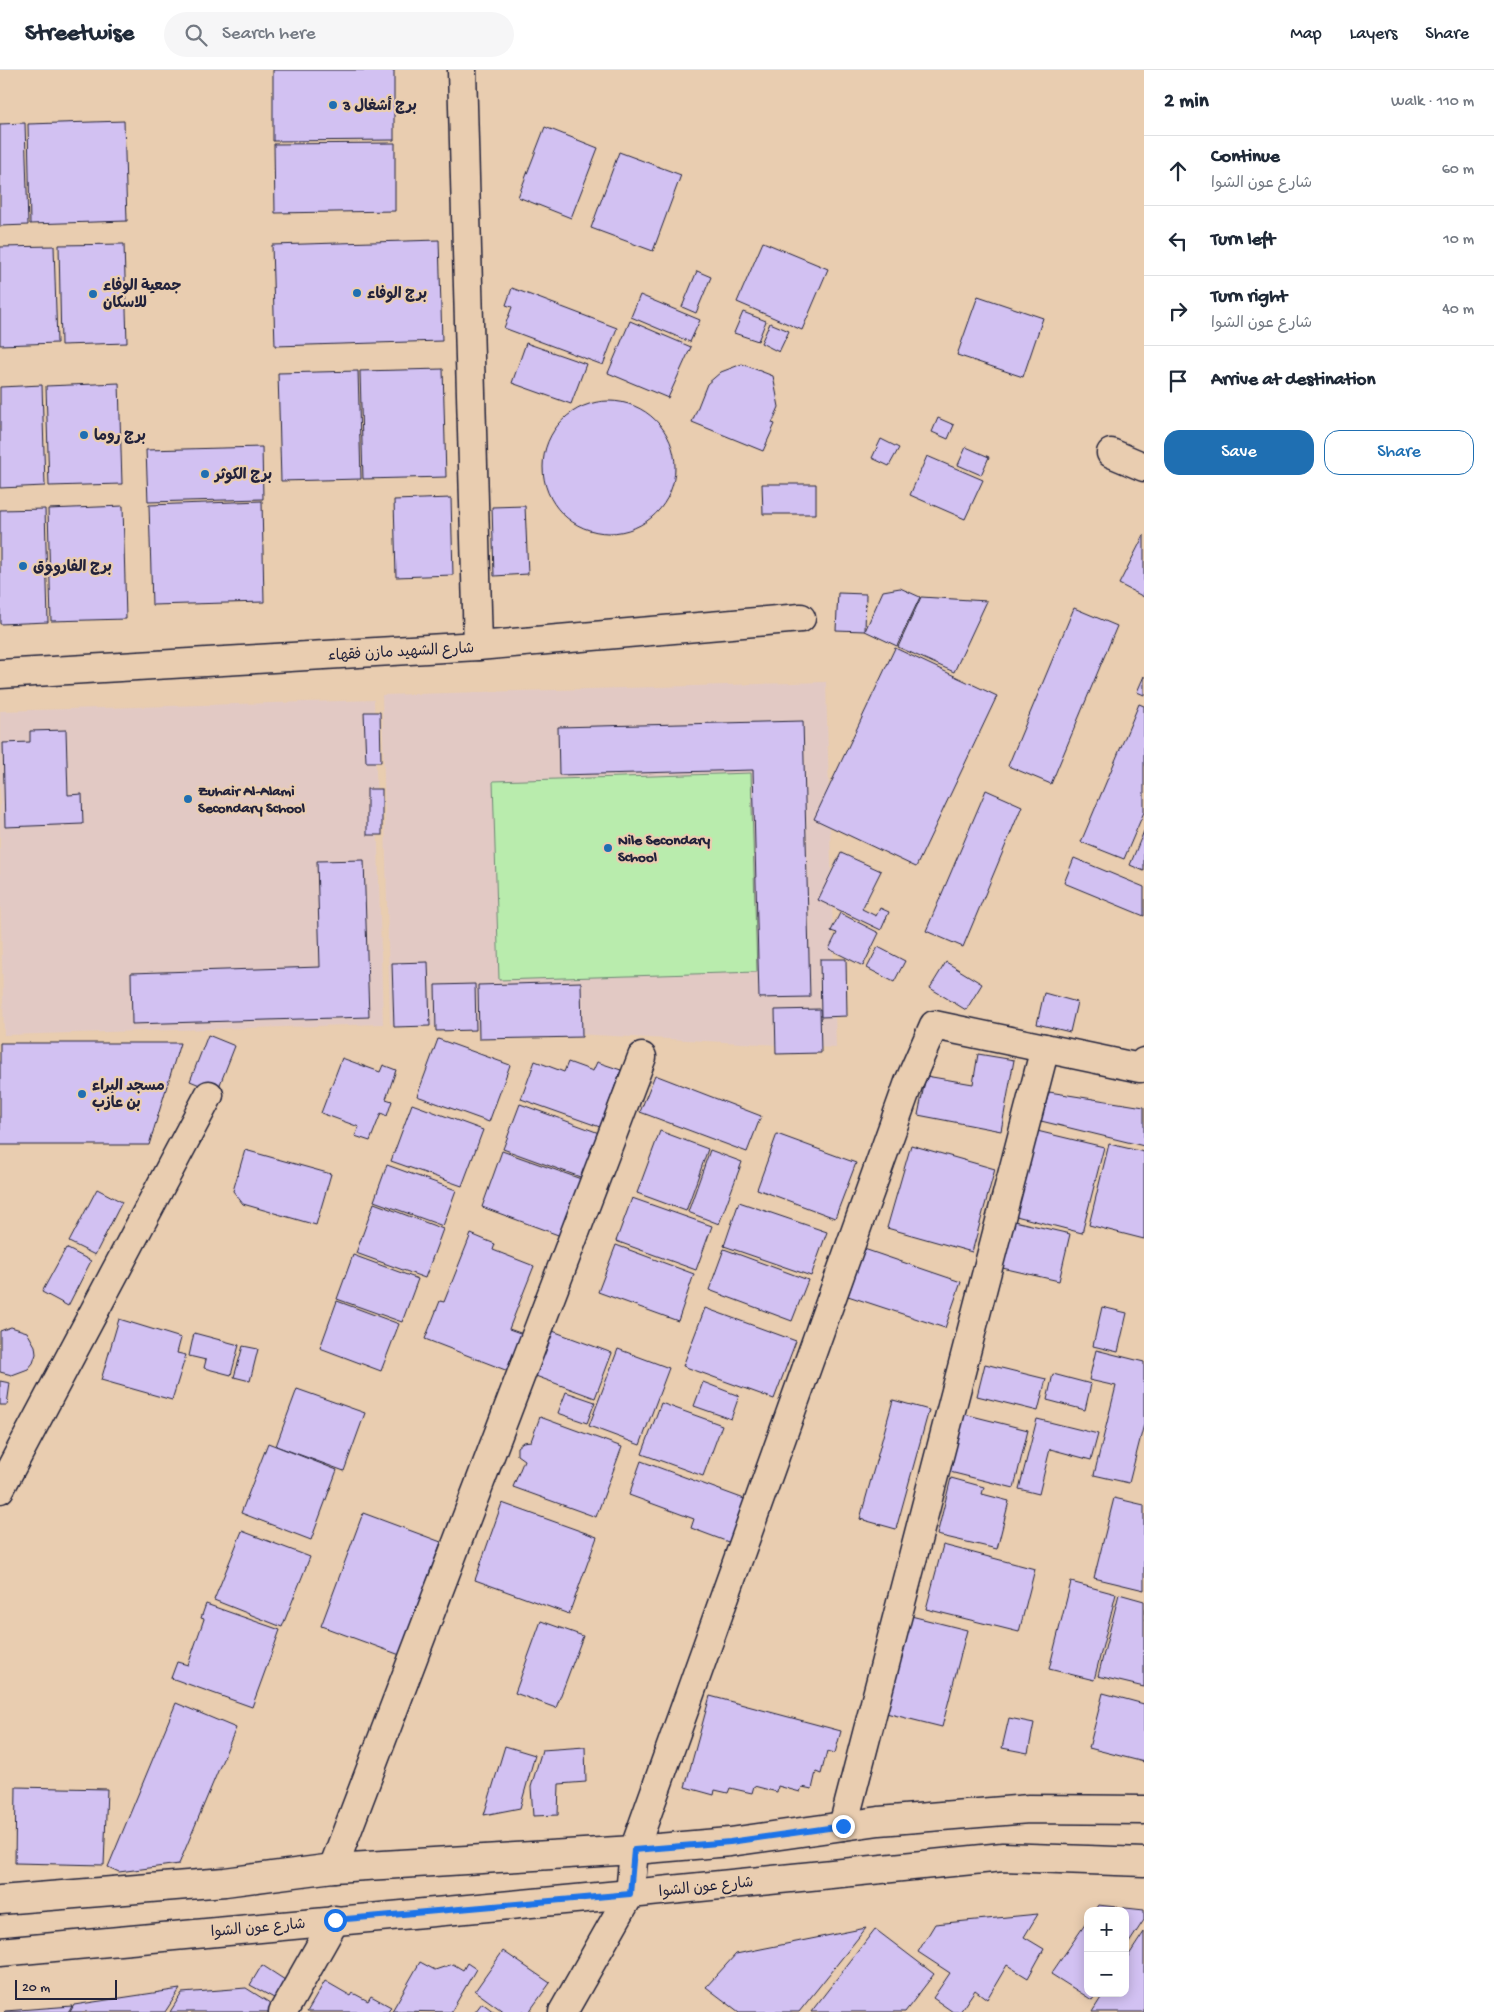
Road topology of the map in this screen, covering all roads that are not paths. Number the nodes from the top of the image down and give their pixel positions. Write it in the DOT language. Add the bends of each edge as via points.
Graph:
graph roads {
  1 [pos="462,70"];
  2 [pos="1111,453"];
  3 [pos="1144,466"];
  4 [pos="801,618"];
  5 [pos="478,646"];
  6 [pos="0,674"];
  7 [pos="1045,1048"];
  8 [pos="642,1057"];
  9 [pos="1144,1062"];
  10 [pos="209,1095"];
  11 [pos="0,1489"];
  12 [pos="1144,1810"];
  13 [pos="843,1826"];
  14 [pos="634,1850"];
  15 [pos="1144,1862"];
  16 [pos="334,1868"];
  17 [pos="630,1894"];
  18 [pos="0,1900"];
  19 [pos="335,1920"];
  20 [pos="0,1952"];
  21 [pos="283,2012"];
  22 [pos="563,2012"];
  1 -- 5 [label="street"];
  2 -- 3 [label="street"];
  4 -- 5 [label="street, شارع الشهيد مازن فقهاء"];
  5 -- 6 [label="street, شارع الشهيد مازن فقهاء"];
  7 -- 9 [label="street" via="1140,1068"];
  7 -- 13 [label="street"];
  7 -- 14 [label="street" via="934,1025 910,1082"];
  8 -- 16 [label="street"];
  10 -- 11 [label="street"];
  12 -- 13 [label="street" via="1029,1809"];
  13 -- 14 [label="street" via="730,1842"];
  14 -- 16 [label="street"];
  14 -- 17 [label="street"];
  15 -- 17 [label="street, شارع عون الشوا" via="1002,1856"];
  16 -- 18 [label="street" via="225,1882"];
  17 -- 19 [label="street, شارع عون الشوا"];
  17 -- 22 [label="street"];
  19 -- 20 [label="street, شارع عون الشوا"];
  19 -- 21 [label="street"];
}
